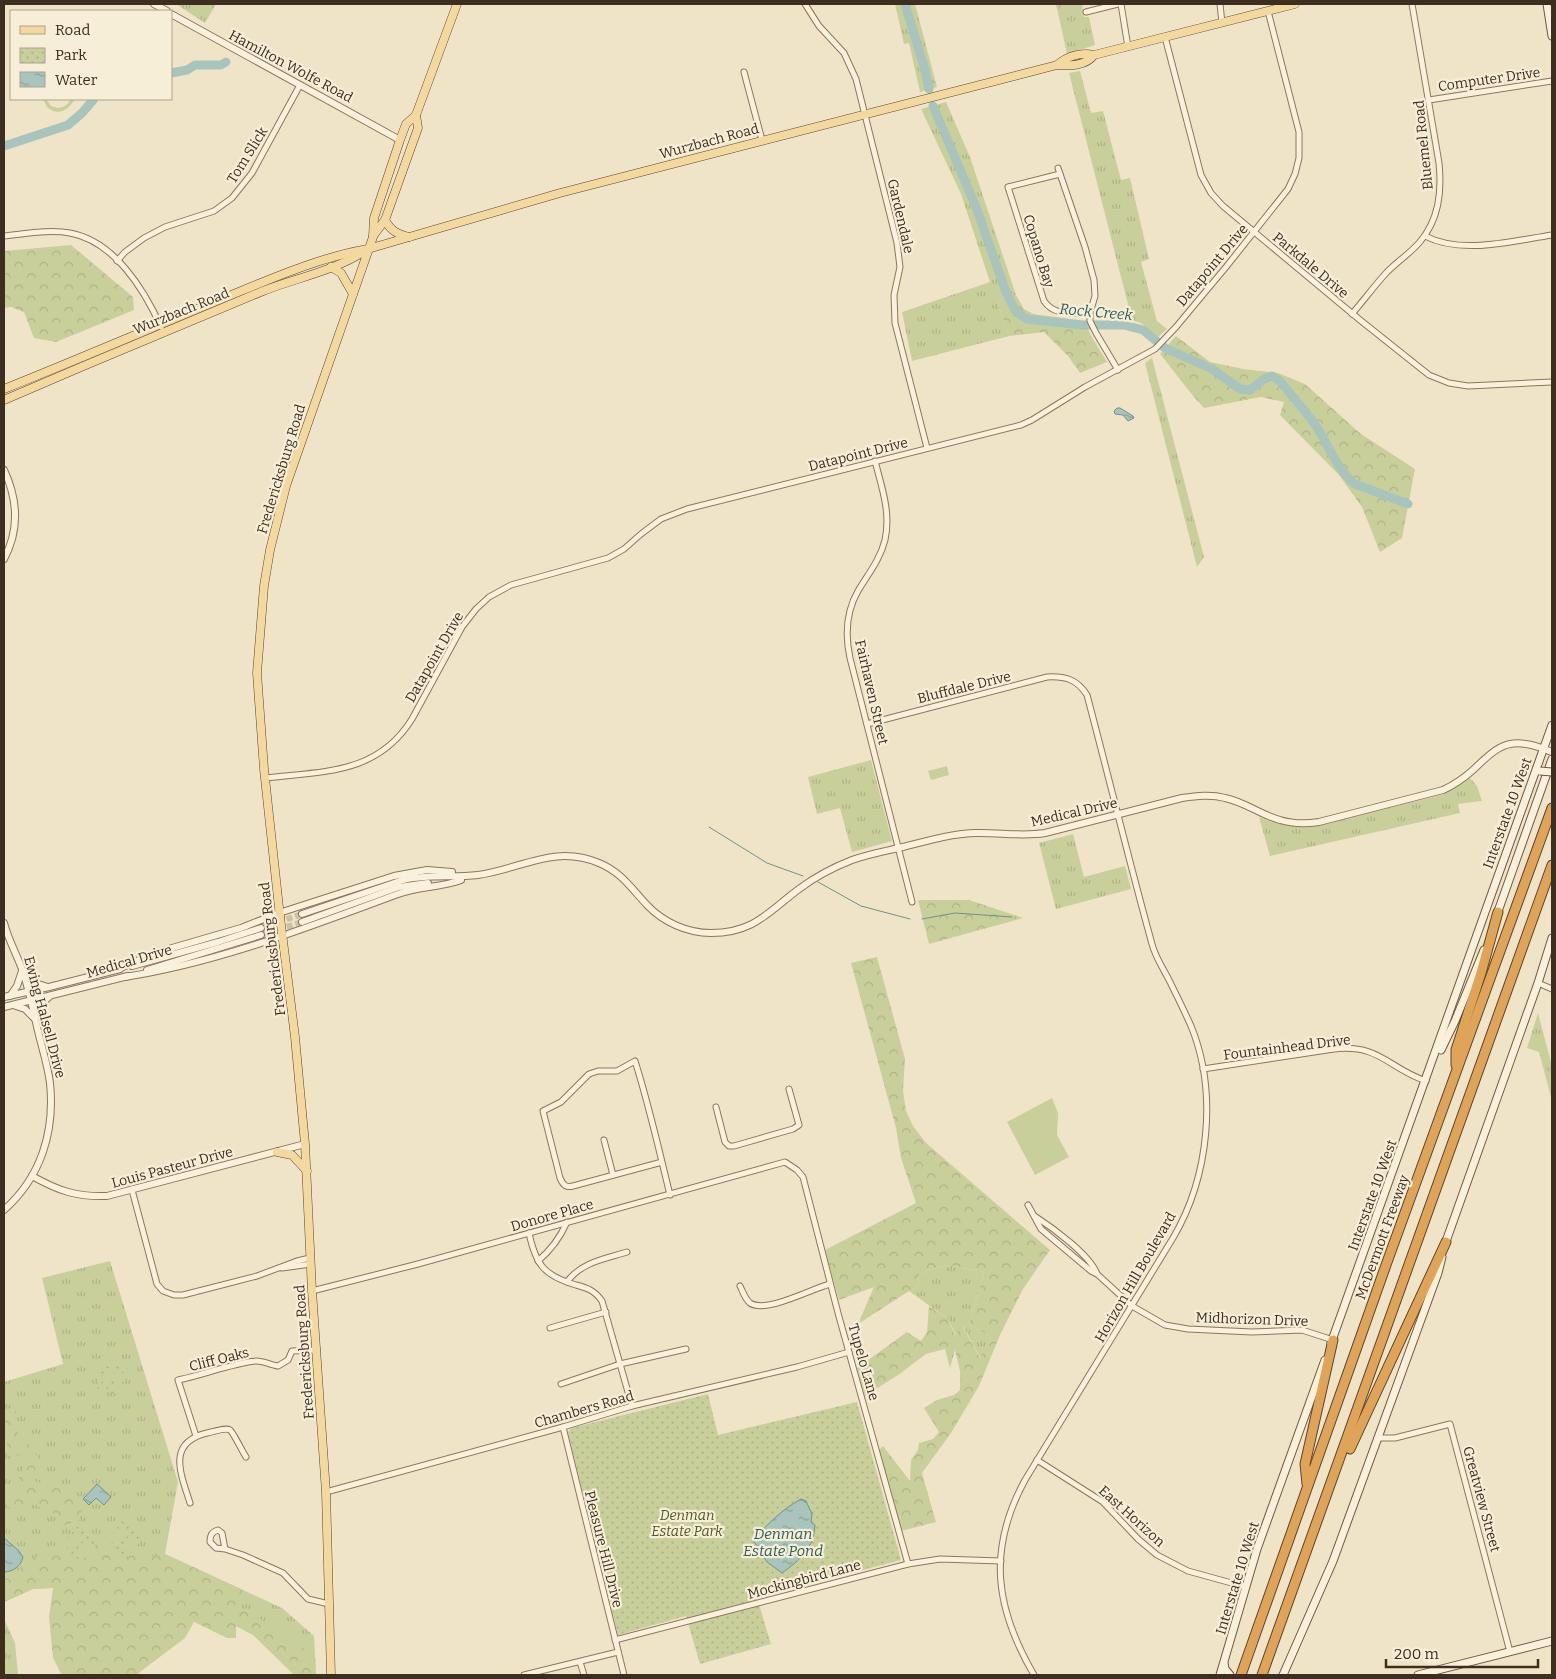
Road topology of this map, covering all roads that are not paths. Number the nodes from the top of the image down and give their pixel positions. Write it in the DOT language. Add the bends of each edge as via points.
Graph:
graph roads {
  1 [pos="154,4"];
  2 [pos="457,4"];
  3 [pos="806,4"];
  4 [pos="1120,4"];
  5 [pos="1220,4"];
  6 [pos="1295,4"];
  7 [pos="1412,4"];
  8 [pos="1547,4"];
  9 [pos="165,10"];
  10 [pos="1268,11"];
  11 [pos="1086,12"];
  12 [pos="172,15"];
  13 [pos="1222,22"];
  14 [pos="1552,36"];
  15 [pos="1165,37"];
  16 [pos="1128,47"];
  17 [pos="744,72"];
  18 [pos="1552,81"];
  19 [pos="300,85"];
  20 [pos="1429,100"];
  21 [pos="865,114"];
  22 [pos="416,115"];
  23 [pos="400,140"];
  24 [pos="762,140"];
  25 [pos="408,156"];
  26 [pos="385,220"];
  27 [pos="1254,232"];
  28 [pos="1552,235"];
  29 [pos="4,236"];
  30 [pos="1424,236"];
  31 [pos="372,237"];
  32 [pos="409,237"];
  33 [pos="368,249"];
  34 [pos="116,261"];
  35 [pos="331,267"];
  36 [pos="353,294"];
  37 [pos="1090,313"];
  38 [pos="1352,314"];
  39 [pos="160,324"];
  40 [pos="164,332"];
  41 [pos="1118,370"];
  42 [pos="1552,382"];
  43 [pos="4,389"];
  44 [pos="4,400"];
  45 [pos="927,448"];
  46 [pos="875,461"];
  47 [pos="4,470"];
  48 [pos="4,558"];
  49 [pos="1067,677"];
  50 [pos="867,724"];
  51 [pos="1552,725"];
  52 [pos="1543,749"];
  53 [pos="1552,754"];
  54 [pos="1552,772"];
  55 [pos="1533,777"];
  56 [pos="265,778"];
  57 [pos="1552,808"];
  58 [pos="1118,814"];
  59 [pos="899,848"];
  60 [pos="1552,865"];
  61 [pos="476,875"];
  62 [pos="461,880"];
  63 [pos="912,902"];
  64 [pos="1498,912"];
  65 [pos="302,914"];
  66 [pos="280,915"];
  67 [pos="302,922"];
  68 [pos="4,923"];
  69 [pos="282,934"];
  70 [pos="1552,942"];
  71 [pos="118,969"];
  72 [pos="22,970"];
  73 [pos="125,977"];
  74 [pos="1538,983"];
  75 [pos="49,987"];
  76 [pos="1552,989"];
  77 [pos="28,992"];
  78 [pos="7,996"];
  79 [pos="51,996"];
  80 [pos="31,1000"];
  81 [pos="13,1004"];
  82 [pos="4,1007"];
  83 [pos="35,1019"];
  84 [pos="1203,1069"];
  85 [pos="1456,1072"];
  86 [pos="1426,1081"];
  87 [pos="789,1089"];
  88 [pos="716,1107"];
  89 [pos="604,1140"];
  90 [pos="305,1144"];
  91 [pos="277,1152"];
  92 [pos="662,1162"];
  93 [pos="795,1168"];
  94 [pos="306,1171"];
  95 [pos="613,1175"];
  96 [pos="32,1176"];
  97 [pos="132,1190"];
  98 [pos="670,1195"];
  99 [pos="1028,1205"];
  100 [pos="4,1210"];
  101 [pos="1034,1216"];
  102 [pos="567,1222"];
  103 [pos="529,1234"];
  104 [pos="1059,1234"];
  105 [pos="1054,1240"];
  106 [pos="1446,1242"];
  107 [pos="627,1252"];
  108 [pos="311,1261"];
  109 [pos="538,1262"];
  110 [pos="1097,1274"];
  111 [pos="567,1282"];
  112 [pos="830,1284"];
  113 [pos="740,1286"];
  114 [pos="312,1291"];
  115 [pos="1132,1306"];
  116 [pos="606,1312"];
  117 [pos="550,1328"];
  118 [pos="1333,1340"];
  119 [pos="686,1349"];
  120 [pos="317,1350"];
  121 [pos="849,1352"];
  122 [pos="620,1364"];
  123 [pos="561,1384"];
  124 [pos="632,1406"];
  125 [pos="562,1427"];
  126 [pos="196,1436"];
  127 [pos="1377,1438"];
  128 [pos="246,1457"];
  129 [pos="1037,1460"];
  130 [pos="1308,1486"];
  131 [pos="326,1492"];
  132 [pos="190,1503"];
  133 [pos="1324,1504"];
  134 [pos="224,1549"];
  135 [pos="1001,1561"];
  136 [pos="908,1564"];
  137 [pos="1246,1587"];
  138 [pos="330,1604"];
  139 [pos="615,1640"];
  140 [pos="1552,1640"];
  141 [pos="618,1652"];
  142 [pos="1510,1652"];
  143 [pos="580,1662"];
  144 [pos="1224,1662"];
  145 [pos="1229,1674"];
  146 [pos="331,1675"];
  147 [pos="524,1675"];
  148 [pos="584,1675"];
  149 [pos="624,1675"];
  150 [pos="1034,1675"];
  151 [pos="1220,1675"];
  152 [pos="1241,1675"];
  153 [pos="1262,1675"];
  154 [pos="1283,1675"];
  155 [pos="1418,1675"];
  1 -- 9 [label="street"];
  2 -- 22 [label="main road, Fredericksburg Road"];
  3 -- 21 [label="street, Gardendale" via="819,26 848,60"];
  4 -- 11 [label="street"];
  4 -- 16 [label="street"];
  5 -- 13 [label="street"];
  6 -- 10 [label="main road, Wurzbach Road"];
  7 -- 20 [label="street, Bluemel Road"];
  8 -- 14 [label="main road"];
  10 -- 13 [label="main road, Wurzbach Road"];
  10 -- 27 [label="street, Datapoint Drive" via="1296,116 1300,148 1295,174 1288,189"];
  12 -- 19 [label="street, Hamilton Wolfe Road"];
  13 -- 15 [label="main road, Wurzbach Road"];
  15 -- 16 [label="main road, Wurzbach Road"];
  15 -- 27 [label="street, Parkdale Drive" via="1201,175 1218,202"];
  16 -- 21 [label="main road, Wurzbach Road" via="1094,55 1090,61 1057,65"];
  17 -- 24 [label="street"];
  18 -- 20 [label="street, Computer Drive"];
  19 -- 23 [label="street, Hamilton Wolfe Road"];
  19 -- 34 [label="street, Tom Slick" via="252,173 232,198 214,211 165,227 144,238"];
  20 -- 30 [label="street, Bluemel Road" via="1440,186 1434,217"];
  21 -- 24 [label="main road, Wurzbach Road"];
  21 -- 45 [label="street, Gardendale" via="900,257 894,295 895,323"];
  22 -- 23 [label="main road, Fredericksburg Road" via="406,124"];
  22 -- 25 [label="main road, Fredericksburg Road" via="418,128"];
  23 -- 25 [label="main road"];
  23 -- 31 [label="main road, Fredericksburg Road" via="374,218"];
  24 -- 32 [label="main road, Wurzbach Road"];
  25 -- 26 [label="main road, Fredericksburg Road"];
  26 -- 31 [label="main road, Fredericksburg Road"];
  26 -- 32 [label="main road" via="396,234"];
  27 -- 38 [label="street, Parkdale Drive"];
  27 -- 41 [label="street, Datapoint Drive" via="1166,338 1155,349"];
  28 -- 30 [label="street" via="1464,246 1440,243"];
  29 -- 34 [label="street" via="48,232 80,235"];
  30 -- 38 [label="street, Bluemel Road" via="1387,272"];
  31 -- 33 [label="main road, Fredericksburg Road"];
  32 -- 33 [label="main road, Wurzbach Road"];
  33 -- 35 [label="main road, Wurzbach Road"];
  33 -- 36 [label="main road, Fredericksburg Road"];
  33 -- 39 [label="main road, Wurzbach Road" via="313,264"];
  34 -- 39 [label="street" via="133,277"];
  35 -- 36 [label="main road" via="341,273"];
  35 -- 40 [label="main road, Wurzbach Road" via="288,281"];
  36 -- 56 [label="main road, Fredericksburg Road" via="286,486 270,550 257,673"];
  37 -- 37 [label="street, Copano Bay" via="1062,313 1051,309 1044,301 1008,187 1059,171 1094,280 1095,296"];
  37 -- 41 [label="street" via="1093,328"];
  38 -- 42 [label="street, Parkdale Drive" via="1419,368 1449,383 1482,386"];
  39 -- 40 [label="street"];
  39 -- 43 [label="main road, Wurzbach Road"];
  40 -- 44 [label="main road, Wurzbach Road"];
  41 -- 45 [label="street, Datapoint Drive" via="1026,422"];
  45 -- 46 [label="street, Datapoint Drive"];
  46 -- 50 [label="street, Fairhaven Street" via="886,510 886,533 877,561 854,601 847,629 848,649"];
  46 -- 56 [label="street, Datapoint Drive" via="669,515 608,558 497,592 468,618 412,719 392,744 369,760 347,768"];
  47 -- 48 [label="street" via="16,508 13,537"];
  49 -- 50 [label="street, Bluffdale Drive" via="1047,677"];
  49 -- 58 [label="street, Horizon Hill Boulevard" via="1079,684 1087,695"];
  50 -- 59 [label="street, Fairhaven Street"];
  51 -- 52 [label="main road, Interstate 10 West"];
  52 -- 53 [label="street, Medical Drive"];
  52 -- 55 [label="main road, Interstate 10 West"];
  52 -- 58 [label="street, Medical Drive" via="1520,743 1504,745 1490,752 1462,780 1444,790 1319,822 1279,820 1237,801 1210,796 1182,798"];
  53 -- 64 [label="main road"];
  54 -- 55 [label="main road, bridge" via="1540,770"];
  55 -- 86 [label="main road, Interstate 10 West"];
  56 -- 66 [label="main road, Fredericksburg Road"];
  57 -- 85 [label="highway, McDermott Freeway"];
  58 -- 59 [label="street, Medical Drive" via="1045,834 952,835"];
  58 -- 84 [label="street, Horizon Hill Boulevard" via="1152,946 1191,1027"];
  59 -- 61 [label="street, Medical Drive" via="834,868 800,888 768,915 748,926 727,932 700,932 672,923 648,906 622,876 600,863 581,857 545,857"];
  59 -- 63 [label="street, Fairhaven Street"];
  60 -- 133 [label="highway"];
  61 -- 62 [label="street, Medical Drive"];
  61 -- 65 [label="street, Medical Drive" via="420,876"];
  61 -- 66 [label="street" via="437,870 404,874"];
  62 -- 67 [label="street, Medical Drive" via="399,887"];
  62 -- 69 [label="street" via="449,885 414,889"];
  64 -- 85 [label="highway" via="1456,1050"];
  64 -- 86 [label="main road" via="1455,1021"];
  66 -- 69 [label="main road, Fredericksburg Road, bridge"];
  66 -- 71 [label="street" via="155,953"];
  68 -- 72 [label="street, Ewing Halsell Drive"];
  69 -- 73 [label="street" via="228,954"];
  69 -- 90 [label="main road, Fredericksburg Road"];
  70 -- 74 [label="main road"];
  71 -- 73 [label="street, Medical Drive" via="261,932"];
  71 -- 75 [label="street, Medical Drive"];
  72 -- 75 [label="street" via="38,984"];
  72 -- 77 [label="street, Ewing Halsell Drive"];
  72 -- 78 [label="street" via="17,986"];
  73 -- 79 [label="street, Medical Drive"];
  74 -- 76 [label="street"];
  74 -- 106 [label="main road"];
  75 -- 77 [label="street, Medical Drive"];
  77 -- 78 [label="street, Medical Drive"];
  77 -- 80 [label="street, Ewing Halsell Drive"];
  79 -- 80 [label="street, Medical Drive"];
  79 -- 83 [label="street" via="42,1003"];
  80 -- 81 [label="street, Medical Drive"];
  80 -- 83 [label="street, Ewing Halsell Drive"];
  81 -- 82 [label="street, Medical Drive"];
  81 -- 83 [label="street" via="25,1009"];
  83 -- 96 [label="street, Ewing Halsell Drive" via="50,1082 52,1111 47,1140"];
  84 -- 86 [label="street, Fountainhead Drive" via="1351,1048 1369,1051"];
  84 -- 115 [label="street, Horizon Hill Boulevard" via="1205,1126 1198,1177 1176,1232"];
  85 -- 130 [label="highway, McDermott Freeway"];
  86 -- 118 [label="main road, Interstate 10 West"];
  87 -- 88 [label="street" via="799,1125 734,1146 725,1142"];
  89 -- 95 [label="street"];
  90 -- 91 [label="street, Louis Pasteur Drive"];
  90 -- 94 [label="main road, Fredericksburg Road"];
  91 -- 94 [label="main road" via="292,1155"];
  91 -- 97 [label="street, Louis Pasteur Drive"];
  92 -- 95 [label="street"];
  92 -- 95 [label="street" via="635,1061 617,1071 598,1071 587,1076 561,1102 543,1111 562,1184 570,1187"];
  92 -- 98 [label="street"];
  93 -- 98 [label="street, Donore Place" via="784,1162"];
  93 -- 112 [label="street, Tupelo Lane" via="803,1177"];
  94 -- 108 [label="main road, Fredericksburg Road"];
  96 -- 97 [label="street, Louis Pasteur Drive" via="61,1191 85,1196 107,1196"];
  96 -- 100 [label="street"];
  97 -- 108 [label="street" via="157,1284 163,1291 183,1295"];
  98 -- 102 [label="street, Donore Place"];
  99 -- 101 [label="street, Midhorizon Drive"];
  101 -- 104 [label="street, Midhorizon Drive"];
  101 -- 105 [label="street, Midhorizon Drive"];
  102 -- 103 [label="street, Donore Place"];
  102 -- 109 [label="street" via="561,1236"];
  103 -- 109 [label="street"];
  103 -- 114 [label="street, Donore Place"];
  104 -- 105 [label="street"];
  104 -- 110 [label="street, Midhorizon Drive" via="1094,1267"];
  105 -- 110 [label="street, Midhorizon Drive"];
  106 -- 127 [label="main road"];
  106 -- 133 [label="highway"];
  107 -- 111 [label="street" via="583,1266"];
  108 -- 114 [label="main road, Fredericksburg Road"];
  109 -- 111 [label="street" via="548,1273"];
  110 -- 115 [label="street, Midhorizon Drive"];
  111 -- 116 [label="street" via="596,1293"];
  112 -- 113 [label="street" via="800,1296 759,1306 746,1299"];
  112 -- 121 [label="street, Tupelo Lane"];
  114 -- 120 [label="main road, Fredericksburg Road"];
  115 -- 118 [label="street, Midhorizon Drive" via="1173,1327 1252,1332 1302,1330"];
  115 -- 129 [label="street, Horizon Hill Boulevard"];
  116 -- 117 [label="street"];
  116 -- 122 [label="street"];
  118 -- 130 [label="highway" via="1305,1464"];
  118 -- 137 [label="main road, Interstate 10 West" via="1292,1447"];
  119 -- 122 [label="street"];
  120 -- 126 [label="street, Cliff Oaks" via="292,1351 288,1360 278,1366 255,1361 178,1380"];
  120 -- 131 [label="main road, Fredericksburg Road"];
  121 -- 124 [label="street, Chambers Road"];
  121 -- 136 [label="street, Tupelo Lane"];
  122 -- 123 [label="street"];
  122 -- 124 [label="street"];
  124 -- 125 [label="street, Chambers Road"];
  125 -- 131 [label="street, Chambers Road"];
  125 -- 139 [label="street, Pleasure Hill Drive"];
  126 -- 128 [label="street" via="230,1429"];
  126 -- 132 [label="street" via="184,1447 179,1459"];
  127 -- 142 [label="street, Greatview Street" via="1395,1438 1450,1424"];
  127 -- 154 [label="main road" via="1330,1568"];
  129 -- 135 [label="street, Horizon Hill Boulevard" via="1013,1504"];
  129 -- 137 [label="street, East Horizon" via="1103,1502 1138,1539 1170,1563"];
  130 -- 152 [label="highway, McDermott Freeway"];
  131 -- 138 [label="main road, Fredericksburg Road"];
  133 -- 153 [label="highway"];
  134 -- 138 [label="street" via="283,1573 308,1599"];
  135 -- 136 [label="street, Mockingbird Lane" via="940,1559"];
  135 -- 150 [label="street, Horizon Hill Boulevard" via="1006,1616"];
  136 -- 139 [label="street, Mockingbird Lane"];
  137 -- 144 [label="main road, Interstate 10 West"];
  138 -- 146 [label="main road, Fredericksburg Road"];
  139 -- 141 [label="street, Pleasure Hill Drive"];
  140 -- 142 [label="main road"];
  141 -- 143 [label="street"];
  141 -- 149 [label="street, Pleasure Hill Drive"];
  142 -- 155 [label="main road"];
  143 -- 147 [label="street"];
  143 -- 148 [label="street"];
  144 -- 145 [label="main road"];
  144 -- 151 [label="main road, Interstate 10 West"];
}
